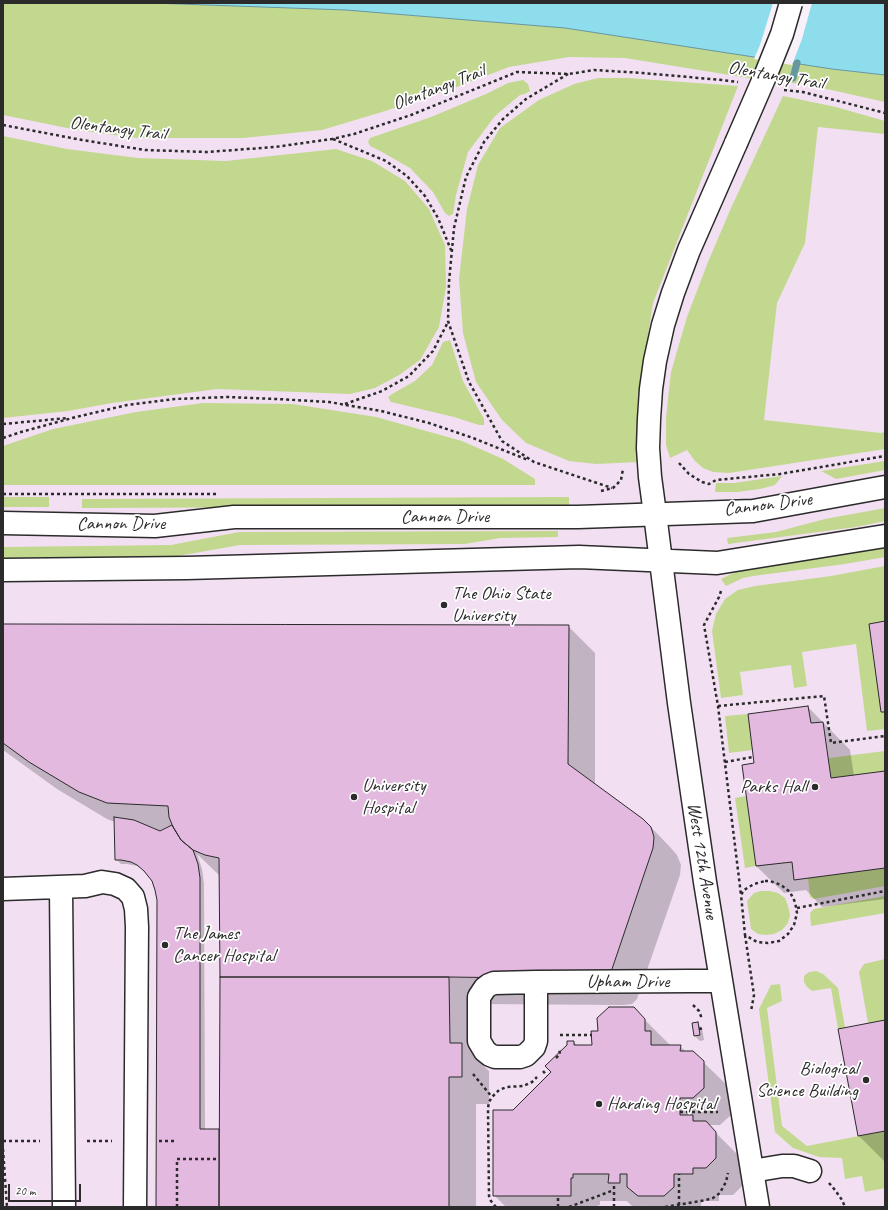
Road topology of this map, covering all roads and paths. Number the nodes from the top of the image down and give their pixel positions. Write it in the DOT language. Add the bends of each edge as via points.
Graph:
graph roads {
  1 [pos="791,3"];
  2 [pos="569,74"];
  3 [pos="744,83"];
  4 [pos="781,89"];
  5 [pos="885,113"];
  6 [pos="3,125"];
  7 [pos="332,139"];
  8 [pos="451,251"];
  9 [pos="448,321"];
  10 [pos="344,404"];
  11 [pos="76,417"];
  12 [pos="3,424"];
  13 [pos="3,438"];
  14 [pos="885,456"];
  15 [pos="534,462"];
  16 [pos="679,463"];
  17 [pos="623,469"];
  18 [pos="885,487"];
  19 [pos="655,514"];
  20 [pos="3,523"];
  21 [pos="885,536"];
  22 [pos="661,561"];
  23 [pos="3,570"];
  24 [pos="721,591"];
  25 [pos="718,706"];
  26 [pos="885,736"];
  27 [pos="753,757"];
  28 [pos="725,762"];
  29 [pos="61,888"];
  30 [pos="3,889"];
  31 [pos="885,891"];
  32 [pos="741,895"];
  33 [pos="797,908"];
  34 [pos="745,935"];
  35 [pos="721,981"];
  36 [pos="536,982"];
  37 [pos="689,1003"];
  38 [pos="752,1014"];
  39 [pos="704,1028"];
  40 [pos="699,1029"];
  41 [pos="706,1034"];
  42 [pos="592,1035"];
  43 [pos="559,1040"];
  44 [pos="560,1046"];
  45 [pos="555,1059"];
  46 [pos="547,1067"];
  47 [pos="537,1076"];
  48 [pos="547,1076"];
  49 [pos="718,1104"];
  50 [pos="680,1112"];
  51 [pos="3,1141"];
  52 [pos="64,1141"];
  53 [pos="136,1141"];
  54 [pos="177,1141"];
  55 [pos="3,1149"];
  56 [pos="219,1159"];
  57 [pos="752,1171"];
  58 [pos="810,1171"];
  59 [pos="728,1172"];
  60 [pos="679,1174"];
  61 [pos="614,1183"];
  62 [pos="614,1190"];
  63 [pos="558,1196"];
  64 [pos="679,1205"];
  65 [pos="7,1207"];
  66 [pos="64,1207"];
  67 [pos="135,1207"];
  68 [pos="177,1207"];
  69 [pos="496,1207"];
  70 [pos="558,1207"];
  71 [pos="569,1207"];
  72 [pos="614,1207"];
  73 [pos="665,1207"];
  74 [pos="758,1207"];
  75 [pos="845,1207"];
  1 -- 19 [label="main road, West 12th Avenue, bridge" via="766,74 688,250 663,325 655,361 649,419 648,448"];
  2 -- 3 [label="path, Olentangy Trail" via="594,70"];
  2 -- 7 [label="path, Olentangy Trail" via="517,72 411,115"];
  2 -- 8 [label="path" via="526,99 502,119 484,142 466,177"];
  4 -- 5 [label="path, Olentangy Trail" via="803,92"];
  6 -- 7 [label="path, Olentangy Trail" via="146,150 207,152 275,147"];
  7 -- 8 [label="path" via="386,161 408,176 426,196"];
  8 -- 9 [label="path"];
  9 -- 10 [label="path" via="433,351 410,376 382,391"];
  9 -- 15 [label="path" via="469,382 502,441"];
  10 -- 11 [label="path" via="227,397 176,399 127,405"];
  10 -- 15 [label="path" via="428,423"];
  11 -- 12 [label="path"];
  11 -- 13 [label="path"];
  14 -- 16 [label="path" via="780,474 716,480 709,484 688,474"];
  15 -- 17 [label="path" via="613,488 621,480"];
  18 -- 19 [label="main road, Cannon Drive" via="753,511"];
  19 -- 20 [label="main road, Cannon Drive" via="578,517 234,517 155,526"];
  19 -- 22 [label="main road, West 12th Avenue"];
  21 -- 22 [label="main road" via="717,563"];
  22 -- 23 [label="main road" via="557,557 187,568"];
  22 -- 35 [label="main road, West 12th Avenue" via="679,703"];
  24 -- 25 [label="path" via="704,625"];
  25 -- 26 [label="path" via="824,696 831,743"];
  25 -- 28 [label="path"];
  27 -- 28 [label="path"];
  28 -- 32 [label="path"];
  29 -- 30 [label="main road"];
  29 -- 52 [label="main road"];
  29 -- 53 [label="main road" via="102,882 126,889 133,897 137,935"];
  31 -- 33 [label="path"];
  32 -- 33 [label="path" via="754,884 770,881 790,892"];
  32 -- 34 [label="path"];
  33 -- 34 [label="path" via="792,930 784,938 762,943"];
  34 -- 38 [label="path" via="754,996"];
  35 -- 36 [label="main road, Upham Drive"];
  35 -- 57 [label="main road, West 12th Avenue"];
  37 -- 39 [label="path" via="698,1011"];
  39 -- 40 [label="path"];
  39 -- 41 [label="path"];
  42 -- 43 [label="path" via="559,1034"];
  44 -- 45 [label="path" via="560,1054"];
  46 -- 48 [label="path" via="543,1071"];
  47 -- 69 [label="path" via="523,1086 499,1090 492,1097 488,1108 488,1190"];
  49 -- 50 [label="path" via="719,1112"];
  51 -- 52 [label="path"];
  52 -- 53 [label="path"];
  52 -- 66 [label="main road"];
  53 -- 54 [label="path"];
  53 -- 67 [label="main road"];
  55 -- 65 [label="path"];
  56 -- 68 [label="path" via="177,1159"];
  57 -- 58 [label="main road" via="794,1166"];
  57 -- 74 [label="main road, West 12th Avenue"];
  58 -- 75 [label="path" via="827,1181"];
  59 -- 64 [label="path" via="726,1182 717,1196"];
  60 -- 64 [label="path"];
  61 -- 62 [label="path"];
  62 -- 71 [label="path"];
  62 -- 72 [label="path"];
  63 -- 70 [label="path"];
  64 -- 73 [label="path"];
}
